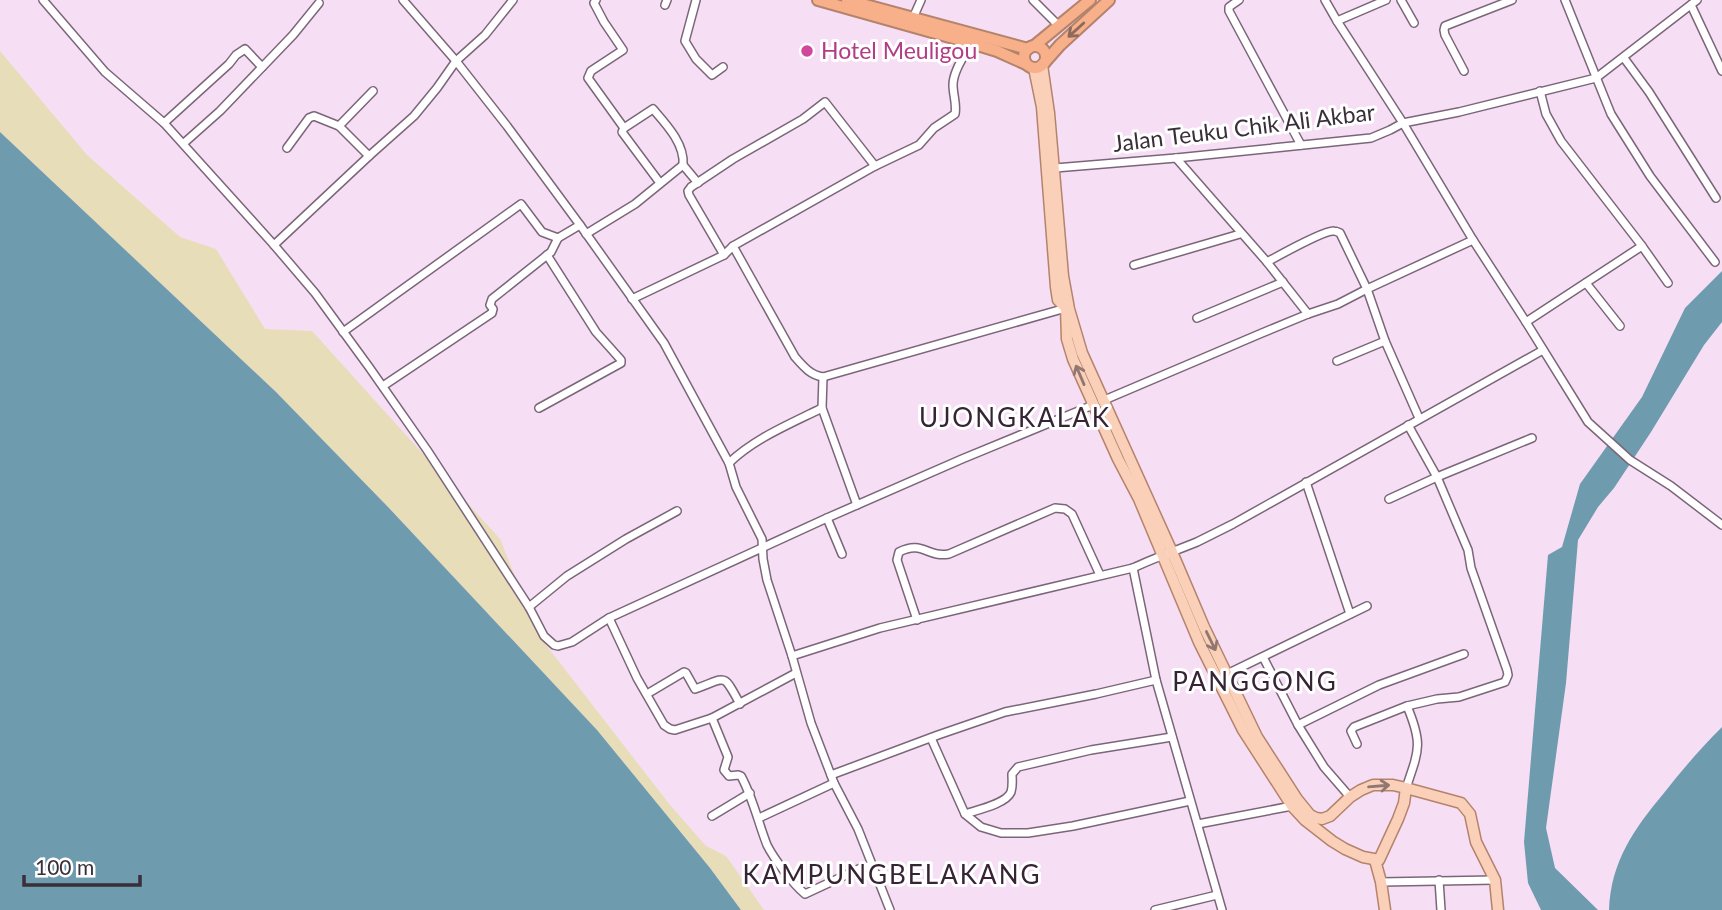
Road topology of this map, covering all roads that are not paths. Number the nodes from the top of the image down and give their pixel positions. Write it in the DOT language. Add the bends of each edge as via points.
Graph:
graph roads {
  1 [pos="43,0"];
  2 [pos="404,0"];
  3 [pos="513,0"];
  4 [pos="596,0"];
  5 [pos="696,0"];
  6 [pos="818,0"];
  7 [pos="847,0"];
  8 [pos="921,0"];
  9 [pos="1033,0"];
  10 [pos="1090,0"];
  11 [pos="1108,0"];
  12 [pos="1239,0"];
  13 [pos="1325,0"];
  14 [pos="1386,0"];
  15 [pos="1401,0"];
  16 [pos="1512,0"];
  17 [pos="1565,0"];
  18 [pos="319,3"];
  19 [pos="1694,3"];
  20 [pos="913,18"];
  21 [pos="1337,21"];
  22 [pos="1413,23"];
  23 [pos="1059,26"];
  24 [pos="971,43"];
  25 [pos="1031,48"];
  26 [pos="1624,58"];
  27 [pos="456,61"];
  28 [pos="1037,65"];
  29 [pos="262,67"];
  30 [pos="723,67"];
  31 [pos="1464,71"];
  32 [pos="1722,71"];
  33 [pos="1596,78"];
  34 [pos="373,90"];
  35 [pos="1539,91"];
  36 [pos="164,123"];
  37 [pos="1403,123"];
  38 [pos="339,126"];
  39 [pos="624,128"];
  40 [pos="184,144"];
  41 [pos="1301,145"];
  42 [pos="287,148"];
  43 [pos="369,156"];
  44 [pos="1175,158"];
  45 [pos="683,165"];
  46 [pos="875,166"];
  47 [pos="1055,168"];
  48 [pos="660,183"];
  49 [pos="698,183"];
  50 [pos="1716,198"];
  51 [pos="580,225"];
  52 [pos="586,234"];
  53 [pos="1240,234"];
  54 [pos="558,238"];
  55 [pos="1473,240"];
  56 [pos="274,245"];
  57 [pos="733,246"];
  58 [pos="1642,246"];
  59 [pos="549,254"];
  60 [pos="724,255"];
  61 [pos="1266,262"];
  62 [pos="1715,262"];
  63 [pos="1134,265"];
  64 [pos="1283,282"];
  65 [pos="1668,282"];
  66 [pos="1586,283"];
  67 [pos="1367,289"];
  68 [pos="632,299"];
  69 [pos="1066,308"];
  70 [pos="1307,314"];
  71 [pos="1197,318"];
  72 [pos="1526,322"];
  73 [pos="1619,326"];
  74 [pos="343,332"];
  75 [pos="1385,341"];
  76 [pos="1543,350"];
  77 [pos="1337,361"];
  78 [pos="823,377"];
  79 [pos="383,386"];
  80 [pos="1098,403"];
  81 [pos="540,408"];
  82 [pos="821,408"];
  83 [pos="1419,418"];
  84 [pos="1408,425"];
  85 [pos="1532,438"];
  86 [pos="729,463"];
  87 [pos="1437,477"];
  88 [pos="1306,482"];
  89 [pos="1389,499"];
  90 [pos="857,505"];
  91 [pos="677,511"];
  92 [pos="827,518"];
  93 [pos="1720,520"];
  94 [pos="763,548"];
  95 [pos="1167,553"];
  96 [pos="842,554"];
  97 [pos="1133,568"];
  98 [pos="1100,575"];
  99 [pos="1367,606"];
  100 [pos="529,607"];
  101 [pos="1350,614"];
  102 [pos="609,618"];
  103 [pos="917,620"];
  104 [pos="1464,654"];
  105 [pos="792,656"];
  106 [pos="1263,657"];
  107 [pos="796,673"];
  108 [pos="1227,674"];
  109 [pos="1156,680"];
  110 [pos="646,694"];
  111 [pos="740,704"];
  112 [pos="1407,706"];
  113 [pos="712,718"];
  114 [pos="1298,724"];
  115 [pos="1172,737"];
  116 [pos="931,738"];
  117 [pos="1357,744"];
  118 [pos="831,775"];
  119 [pos="834,783"];
  120 [pos="1406,788"];
  121 [pos="750,793"];
  122 [pos="1350,797"];
  123 [pos="1190,801"];
  124 [pos="1292,806"];
  125 [pos="965,814"];
  126 [pos="712,816"];
  127 [pos="759,818"];
  128 [pos="1198,824"];
  129 [pos="1375,860"];
  130 [pos="871,866"];
  131 [pos="1439,880"];
  132 [pos="1495,880"];
  133 [pos="1381,882"];
  134 [pos="1217,895"];
  135 [pos="890,910"];
  136 [pos="1156,910"];
  137 [pos="1222,910"];
  138 [pos="1384,910"];
  139 [pos="1441,910"];
  140 [pos="1499,910"];
  1 -- 36 [label="street" via="105,72"];
  2 -- 27 [label="street"];
  3 -- 27 [label="street"];
  4 -- 39 [label="street" via="623,50 588,77"];
  5 -- 30 [label="street" via="685,41 712,75"];
  6 -- 24 [label="highway"];
  7 -- 20 [label="highway"];
  8 -- 20 [label="street"];
  9 -- 23 [label="street"];
  10 -- 23 [label="highway"];
  11 -- 28 [label="highway, one-way"];
  12 -- 41 [label="street" via="1229,11"];
  13 -- 21 [label="street"];
  14 -- 21 [label="street"];
  15 -- 22 [label="street"];
  16 -- 31 [label="street" via="1445,26 1445,36"];
  17 -- 33 [label="street"];
  18 -- 29 [label="street"];
  19 -- 26 [label="street, Jalan Teuku Chik Ali Akbar"];
  19 -- 32 [label="street"];
  20 -- 25 [label="highway"];
  21 -- 37 [label="street"];
  23 -- 25 [label="highway"];
  24 -- 28 [label="highway"];
  24 -- 46 [label="street" via="954,78 955,114 919,145"];
  25 -- 28 [label="highway" via="1024,56"];
  25 -- 28 [label="highway" via="1039,47 1045,53"];
  26 -- 33 [label="street, Jalan Teuku Chik Ali Akbar"];
  26 -- 50 [label="street"];
  27 -- 43 [label="street" via="414,116"];
  27 -- 51 [label="street"];
  28 -- 47 [label="main road" via="1049,113"];
  28 -- 69 [label="main road" via="1056,288 1058,300"];
  29 -- 36 [label="street" via="245,49"];
  29 -- 40 [label="street"];
  33 -- 35 [label="street, Jalan Teuku Chik Ali Akbar"];
  33 -- 62 [label="street" via="1611,114 1650,176"];
  34 -- 38 [label="street"];
  35 -- 37 [label="street, Jalan Teuku Chik Ali Akbar"];
  35 -- 58 [label="street" via="1551,126"];
  36 -- 40 [label="street"];
  37 -- 41 [label="street, Jalan Teuku Chik Ali Akbar" via="1371,138"];
  37 -- 55 [label="street"];
  38 -- 42 [label="street" via="312,116"];
  38 -- 43 [label="street"];
  39 -- 45 [label="street" via="653,109 684,155"];
  39 -- 48 [label="street" via="622,132"];
  40 -- 56 [label="street"];
  41 -- 44 [label="street, Jalan Teuku Chik Ali Akbar"];
  43 -- 56 [label="street"];
  44 -- 47 [label="street, Jalan Teuku Chik Ali Akbar"];
  44 -- 53 [label="street"];
  45 -- 48 [label="street"];
  45 -- 49 [label="street"];
  46 -- 49 [label="street" via="825,102"];
  46 -- 57 [label="street"];
  47 -- 80 [label="main road" via="1066,295"];
  48 -- 52 [label="street"];
  49 -- 60 [label="street" via="689,195"];
  51 -- 52 [label="street"];
  51 -- 54 [label="street"];
  52 -- 68 [label="street"];
  53 -- 61 [label="street"];
  53 -- 63 [label="street"];
  54 -- 59 [label="street"];
  54 -- 74 [label="street" via="542,232 522,204"];
  55 -- 67 [label="street"];
  55 -- 72 [label="street"];
  56 -- 74 [label="street"];
  57 -- 60 [label="street"];
  57 -- 78 [label="street" via="795,357 804,368"];
  58 -- 65 [label="street"];
  58 -- 66 [label="street"];
  59 -- 79 [label="street" via="492,299 492,313"];
  59 -- 81 [label="street" via="596,332 621,363"];
  60 -- 68 [label="street"];
  61 -- 64 [label="street"];
  61 -- 67 [label="street" via="1336,231"];
  64 -- 70 [label="street"];
  64 -- 71 [label="street"];
  66 -- 72 [label="street"];
  66 -- 73 [label="street"];
  67 -- 70 [label="street"];
  67 -- 75 [label="street"];
  68 -- 86 [label="street" via="664,343"];
  69 -- 78 [label="street"];
  80 -- 69 [label="main road, one-way" via="1070,350"];
  70 -- 80 [label="street"];
  72 -- 76 [label="street"];
  74 -- 79 [label="street"];
  75 -- 77 [label="street"];
  75 -- 83 [label="street"];
  76 -- 83 [label="street"];
  76 -- 93 [label="street" via="1597,431 1630,460"];
  78 -- 82 [label="street"];
  79 -- 100 [label="street"];
  80 -- 90 [label="street"];
  80 -- 95 [label="main road"];
  82 -- 86 [label="street" via="767,436"];
  82 -- 90 [label="street"];
  83 -- 84 [label="street"];
  84 -- 87 [label="street"];
  84 -- 88 [label="street"];
  85 -- 87 [label="street"];
  86 -- 94 [label="street"];
  87 -- 89 [label="street"];
  87 -- 112 [label="street" via="1468,550 1508,675 1505,682 1459,697"];
  88 -- 95 [label="street" via="1200,541"];
  88 -- 101 [label="street"];
  90 -- 92 [label="street"];
  91 -- 100 [label="street" via="567,576"];
  92 -- 94 [label="street"];
  92 -- 96 [label="street"];
  94 -- 102 [label="street"];
  94 -- 105 [label="street" via="767,580"];
  95 -- 97 [label="street"];
  95 -- 108 [label="main road, one-way"];
  95 -- 124 [label="main road" via="1199,642 1228,702"];
  97 -- 98 [label="street"];
  97 -- 109 [label="street"];
  98 -- 103 [label="street"];
  98 -- 103 [label="street" via="1072,514 1055,509 949,554 916,547 899,552 898,564"];
  99 -- 101 [label="street"];
  100 -- 102 [label="street" via="544,636 558,646"];
  101 -- 106 [label="street"];
  102 -- 110 [label="street"];
  103 -- 105 [label="street"];
  104 -- 114 [label="street" via="1388,682"];
  105 -- 107 [label="street"];
  106 -- 108 [label="street"];
  106 -- 114 [label="street"];
  107 -- 111 [label="street"];
  107 -- 118 [label="street"];
  108 -- 122 [label="main road" via="1257,737 1310,815 1325,818"];
  109 -- 115 [label="street"];
  109 -- 116 [label="street" via="1005,712"];
  110 -- 111 [label="street" via="684,672 695,689 726,681"];
  110 -- 113 [label="street" via="670,729"];
  111 -- 113 [label="street"];
  112 -- 117 [label="street" via="1352,728"];
  112 -- 120 [label="street" via="1418,748"];
  113 -- 121 [label="street" via="728,757 724,770 729,776 741,775"];
  114 -- 122 [label="street" via="1324,767"];
  115 -- 123 [label="street"];
  115 -- 125 [label="street" via="1018,767 1006,799"];
  116 -- 118 [label="street"];
  116 -- 125 [label="street"];
  118 -- 119 [label="street"];
  119 -- 127 [label="street"];
  119 -- 130 [label="street"];
  122 -- 120 [label="main road, one-way" via="1373,785"];
  120 -- 129 [label="main road" via="1382,856"];
  120 -- 132 [label="main road" via="1463,805"];
  121 -- 126 [label="street"];
  121 -- 127 [label="street"];
  123 -- 125 [label="street" via="1016,834 981,827"];
  123 -- 128 [label="street"];
  124 -- 128 [label="street"];
  124 -- 129 [label="main road" via="1332,841"];
  127 -- 130 [label="street" via="768,847 805,894"];
  128 -- 134 [label="street"];
  129 -- 133 [label="main road"];
  130 -- 135 [label="street"];
  131 -- 132 [label="street"];
  131 -- 133 [label="street"];
  131 -- 139 [label="street"];
  132 -- 140 [label="main road"];
  133 -- 138 [label="main road"];
  134 -- 136 [label="street"];
  134 -- 137 [label="street"];
}
